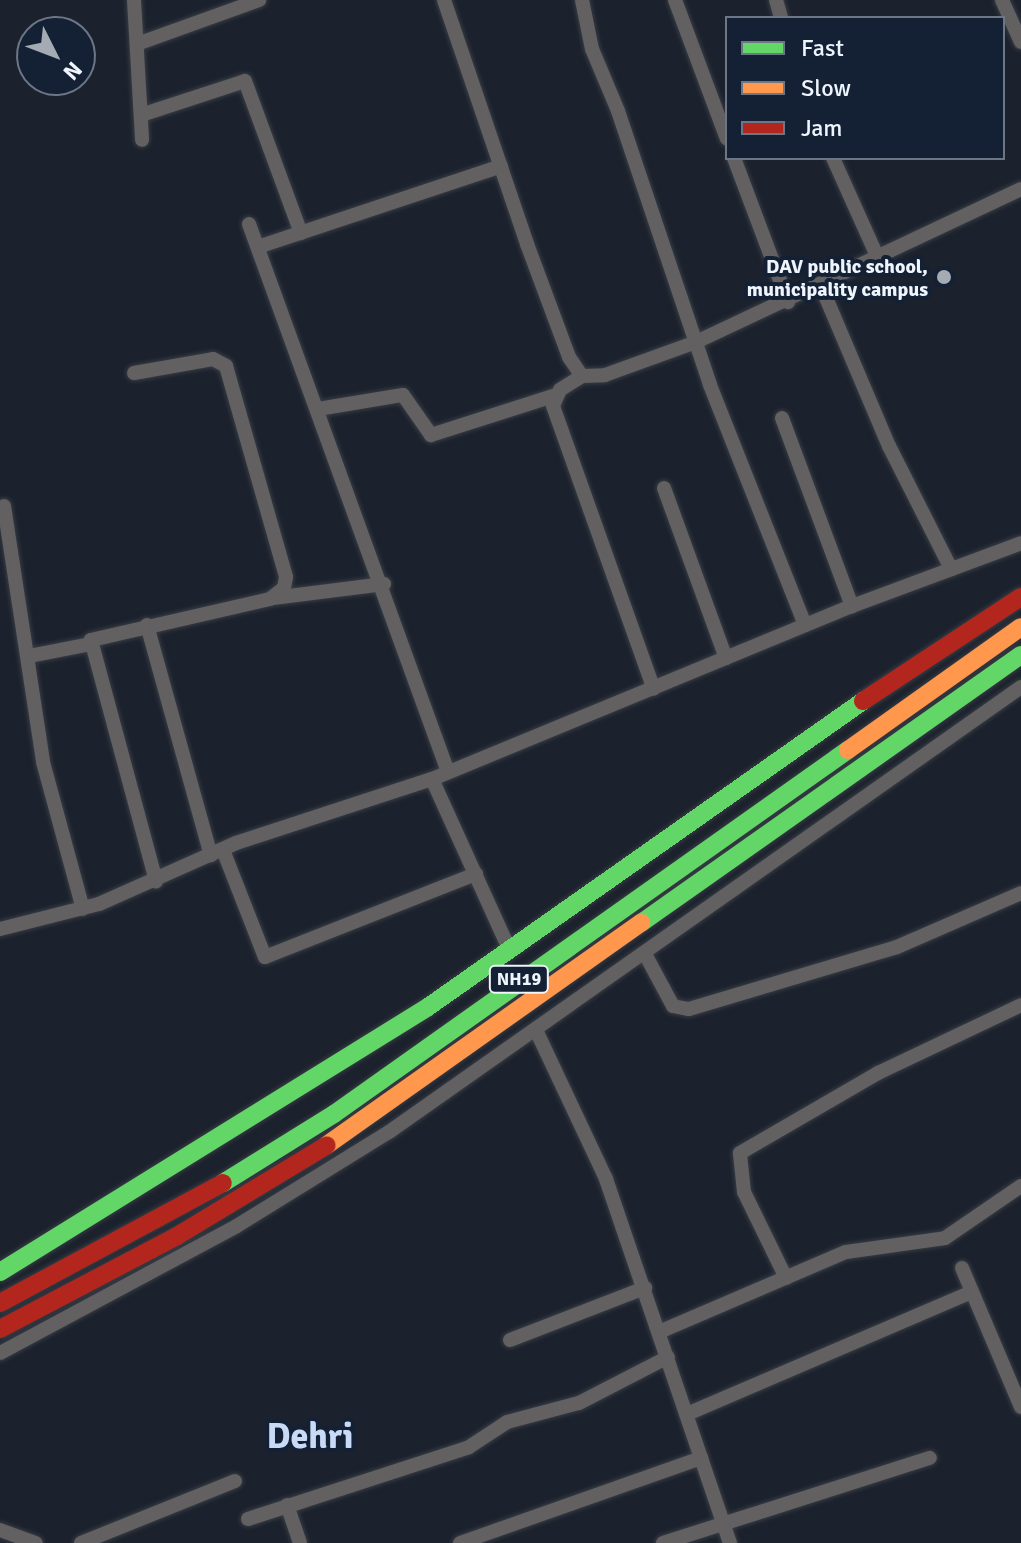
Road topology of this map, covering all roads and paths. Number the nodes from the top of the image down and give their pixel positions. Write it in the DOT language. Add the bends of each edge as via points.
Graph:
graph roads {
  1 [pos="134,0"];
  2 [pos="259,0"];
  3 [pos="444,0"];
  4 [pos="582,0"];
  5 [pos="675,0"];
  6 [pos="1002,0"];
  7 [pos="1021,42"];
  8 [pos="137,44"];
  9 [pos="141,115"];
  10 [pos="725,134"];
  11 [pos="142,140"];
  12 [pos="735,160"];
  13 [pos="834,160"];
  14 [pos="501,166"];
  15 [pos="1021,189"];
  16 [pos="249,224"];
  17 [pos="301,233"];
  18 [pos="258,247"];
  19 [pos="878,258"];
  20 [pos="821,286"];
  21 [pos="788,302"];
  22 [pos="696,342"];
  23 [pos="134,373"];
  24 [pos="582,376"];
  25 [pos="556,395"];
  26 [pos="318,409"];
  27 [pos="782,418"];
  28 [pos="664,488"];
  29 [pos="4,506"];
  30 [pos="1021,543"];
  31 [pos="951,569"];
  32 [pos="384,584"];
  33 [pos="1021,597"];
  34 [pos="270,599"];
  35 [pos="852,606"];
  36 [pos="147,625"];
  37 [pos="805,625"];
  38 [pos="1021,627"];
  39 [pos="91,644"];
  40 [pos="1021,655"];
  41 [pos="29,656"];
  42 [pos="726,658"];
  43 [pos="1021,687"];
  44 [pos="654,689"];
  45 [pos="448,772"];
  46 [pos="432,779"];
  47 [pos="217,853"];
  48 [pos="476,874"];
  49 [pos="156,881"];
  50 [pos="1021,893"];
  51 [pos="83,909"];
  52 [pos="0,929"];
  53 [pos="510,951"];
  54 [pos="645,954"];
  55 [pos="1021,1005"];
  56 [pos="536,1030"];
  57 [pos="1021,1186"];
  58 [pos="962,1268"];
  59 [pos="0,1272"];
  60 [pos="786,1278"];
  61 [pos="645,1288"];
  62 [pos="972,1292"];
  63 [pos="0,1303"];
  64 [pos="0,1329"];
  65 [pos="659,1332"];
  66 [pos="510,1340"];
  67 [pos="0,1353"];
  68 [pos="668,1357"];
  69 [pos="1021,1407"];
  70 [pos="687,1414"];
  71 [pos="702,1458"];
  72 [pos="930,1458"];
  73 [pos="235,1481"];
  74 [pos="287,1505"];
  75 [pos="248,1519"];
  76 [pos="723,1524"];
  77 [pos="0,1530"];
  78 [pos="36,1543"];
  79 [pos="81,1543"];
  80 [pos="300,1543"];
  81 [pos="460,1543"];
  82 [pos="663,1543"];
  83 [pos="730,1543"];
  1 -- 8 [label="street"];
  2 -- 8 [label="street"];
  3 -- 14 [label="street"];
  4 -- 22 [label="street" via="592,49"];
  5 -- 10 [label="street"];
  6 -- 7 [label="street"];
  8 -- 9 [label="street"];
  9 -- 11 [label="street"];
  9 -- 17 [label="street" via="245,81"];
  12 -- 21 [label="street"];
  13 -- 19 [label="street"];
  14 -- 17 [label="street"];
  14 -- 24 [label="street" via="569,357"];
  15 -- 19 [label="street"];
  16 -- 18 [label="street"];
  17 -- 18 [label="street"];
  18 -- 26 [label="street"];
  19 -- 20 [label="street"];
  20 -- 21 [label="street"];
  20 -- 31 [label="street" via="889,446"];
  21 -- 22 [label="street"];
  22 -- 24 [label="street" via="605,375"];
  22 -- 37 [label="street" via="746,485"];
  23 -- 34 [label="street" via="213,359 226,366 284,567 284,588"];
  24 -- 25 [label="street"];
  25 -- 26 [label="street" via="431,435 403,395"];
  25 -- 44 [label="street" via="553,406"];
  26 -- 32 [label="street"];
  27 -- 35 [label="street"];
  28 -- 42 [label="street"];
  29 -- 41 [label="street"];
  30 -- 31 [label="street"];
  31 -- 35 [label="street"];
  32 -- 34 [label="street"];
  32 -- 45 [label="street"];
  33 -- 53 [label="main road" via="827,725"];
  34 -- 36 [label="street"];
  35 -- 37 [label="street"];
  36 -- 39 [label="street" via="96,636"];
  36 -- 47 [label="street"];
  37 -- 42 [label="street"];
  38 -- 63 [label="main road, NH19" via="334,1114 229,1180"];
  39 -- 41 [label="street"];
  39 -- 49 [label="street"];
  40 -- 64 [label="main road, NH19" via="313,1155 177,1236"];
  41 -- 51 [label="street" via="43,762"];
  42 -- 44 [label="street"];
  43 -- 54 [label="street"];
  44 -- 45 [label="street"];
  45 -- 46 [label="street"];
  46 -- 47 [label="street"];
  46 -- 48 [label="street"];
  47 -- 48 [label="street" via="265,957"];
  47 -- 49 [label="street"];
  48 -- 53 [label="street"];
  49 -- 51 [label="street"];
  50 -- 54 [label="street" via="897,947 689,1009 673,1006"];
  51 -- 52 [label="street"];
  53 -- 59 [label="main road" via="390,1033"];
  54 -- 56 [label="street"];
  55 -- 60 [label="street" via="878,1073 740,1153 744,1192"];
  56 -- 61 [label="street" via="585,1126"];
  56 -- 67 [label="street" via="288,1197"];
  57 -- 60 [label="street" via="945,1238 846,1252"];
  58 -- 62 [label="street"];
  60 -- 65 [label="street"];
  61 -- 65 [label="street"];
  61 -- 66 [label="street"];
  62 -- 69 [label="street"];
  62 -- 70 [label="street"];
  65 -- 68 [label="street"];
  68 -- 70 [label="street"];
  68 -- 74 [label="street" via="579,1403 494,1427 469,1447"];
  70 -- 71 [label="street"];
  71 -- 76 [label="street"];
  71 -- 81 [label="street"];
  72 -- 76 [label="street"];
  73 -- 79 [label="street"];
  74 -- 75 [label="street"];
  74 -- 80 [label="street"];
  76 -- 82 [label="street"];
  76 -- 83 [label="street"];
  77 -- 78 [label="street"];
}
